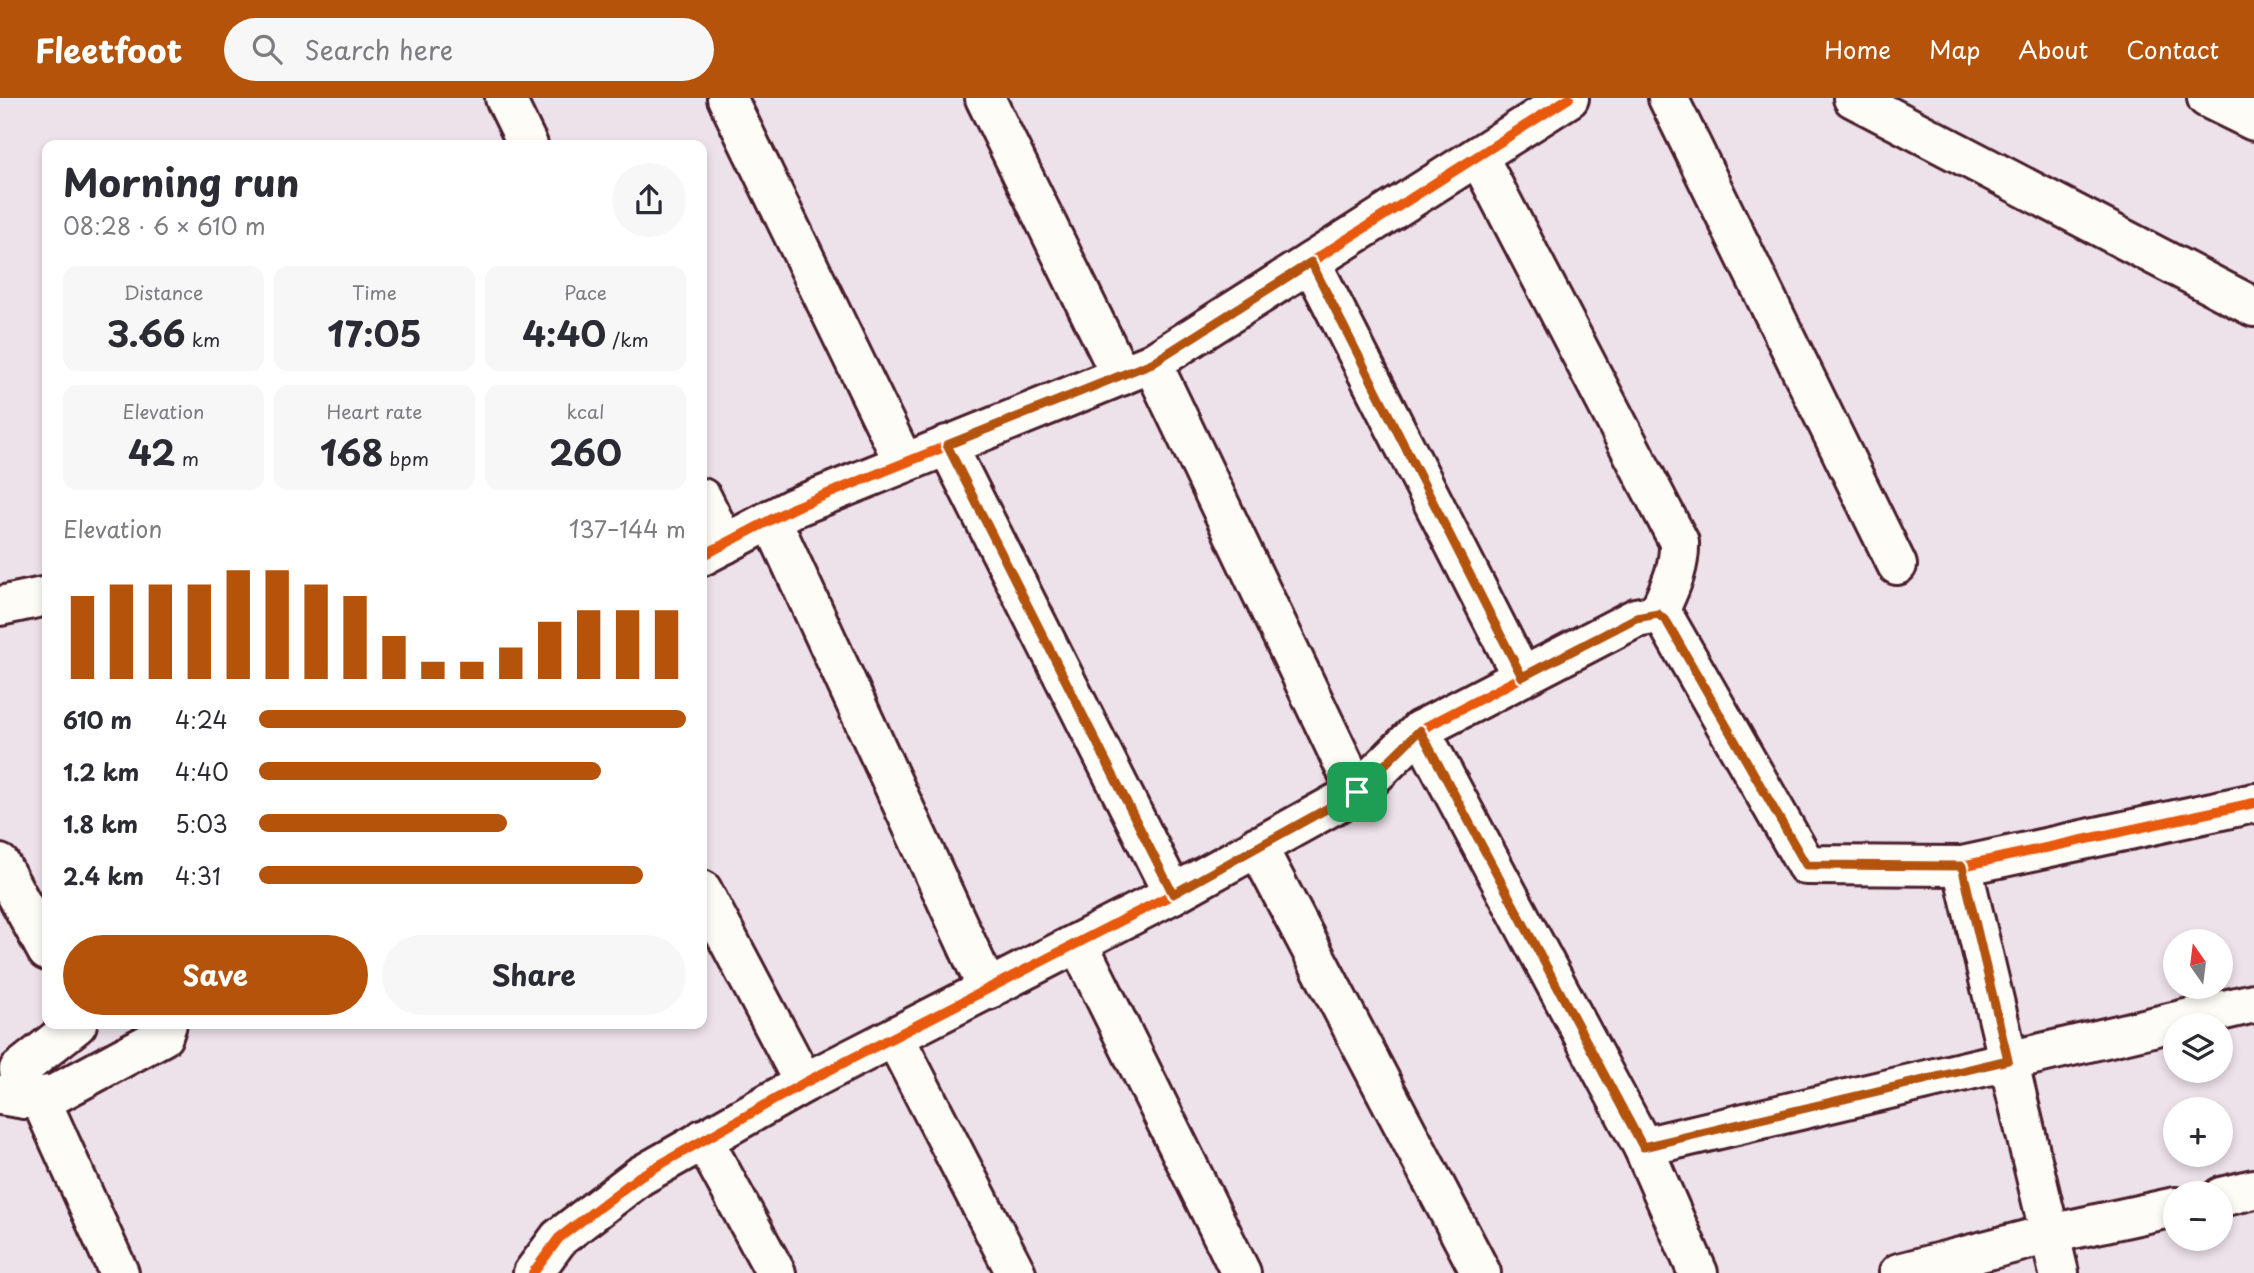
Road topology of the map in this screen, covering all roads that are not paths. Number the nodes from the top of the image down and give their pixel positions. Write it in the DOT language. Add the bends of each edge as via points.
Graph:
graph roads {
  1 [pos="505,98"];
  2 [pos="727,98"];
  3 [pos="985,98"];
  4 [pos="1569,98"];
  5 [pos="1668,98"];
  6 [pos="1853,98"];
  7 [pos="2207,98"];
  8 [pos="2254,121"];
  9 [pos="526,140"];
  10 [pos="1478,156"];
  11 [pos="1311,262"];
  12 [pos="2254,307"];
  13 [pos="1137,370"];
  14 [pos="947,445"];
  15 [pos="904,463"];
  16 [pos="771,519"];
  17 [pos="707,522"];
  18 [pos="713,550"];
  19 [pos="1897,565"];
  20 [pos="42,597"];
  21 [pos="0,606"];
  22 [pos="1658,614"];
  23 [pos="1522,677"];
  24 [pos="1420,730"];
  25 [pos="1357,792"];
  26 [pos="2254,803"];
  27 [pos="1257,846"];
  28 [pos="0,864"];
  29 [pos="1962,866"];
  30 [pos="1173,894"];
  31 [pos="707,899"];
  32 [pos="42,942"];
  33 [pos="1078,943"];
  34 [pos="988,989"];
  35 [pos="2254,1003"];
  36 [pos="71,1029"];
  37 [pos="165,1029"];
  38 [pos="895,1038"];
  39 [pos="2008,1060"];
  40 [pos="804,1083"];
  41 [pos="21,1097"];
  42 [pos="702,1139"];
  43 [pos="1643,1147"];
  44 [pos="2254,1189"];
  45 [pos="2233,1194"];
  46 [pos="2163,1210"];
  47 [pos="2050,1234"];
  48 [pos="542,1268"];
  49 [pos="119,1273"];
  50 [pos="776,1273"];
  51 [pos="1016,1273"];
  52 [pos="1241,1273"];
  53 [pos="1481,1273"];
  54 [pos="1698,1273"];
  55 [pos="1899,1273"];
  56 [pos="2059,1273"];
  1 -- 9 [label="street"];
  2 -- 15 [label="street"];
  3 -- 13 [label="street"];
  4 -- 10 [label="street"];
  5 -- 19 [label="street"];
  6 -- 12 [label="street"];
  7 -- 8 [label="street"];
  10 -- 11 [label="street"];
  10 -- 22 [label="street" via="1679,542 1680,559"];
  11 -- 13 [label="street"];
  11 -- 23 [label="street"];
  13 -- 14 [label="street"];
  13 -- 25 [label="street"];
  14 -- 15 [label="street"];
  14 -- 30 [label="street"];
  15 -- 16 [label="street"];
  16 -- 18 [label="street"];
  16 -- 34 [label="street"];
  17 -- 18 [label="street"];
  20 -- 21 [label="street"];
  22 -- 23 [label="street" via="1636,618"];
  22 -- 29 [label="street" via="1667,622 1806,865"];
  23 -- 24 [label="street"];
  24 -- 25 [label="street"];
  24 -- 43 [label="street"];
  25 -- 27 [label="street"];
  26 -- 29 [label="street"];
  27 -- 30 [label="street"];
  27 -- 53 [label="street"];
  28 -- 32 [label="street"];
  29 -- 39 [label="street"];
  30 -- 33 [label="street"];
  31 -- 40 [label="street"];
  33 -- 34 [label="street"];
  33 -- 52 [label="street"];
  34 -- 38 [label="street"];
  35 -- 39 [label="street"];
  36 -- 41 [label="street" via="19,1070"];
  37 -- 41 [label="street" via="163,1036 136,1052 55,1094"];
  38 -- 40 [label="street"];
  38 -- 51 [label="street"];
  39 -- 43 [label="street"];
  39 -- 47 [label="street"];
  40 -- 42 [label="street"];
  41 -- 49 [label="street"];
  42 -- 48 [label="street" via="639,1176 559,1238"];
  42 -- 50 [label="street"];
  43 -- 54 [label="street"];
  44 -- 45 [label="street"];
  46 -- 47 [label="street"];
  47 -- 55 [label="street"];
  47 -- 56 [label="street"];
}
